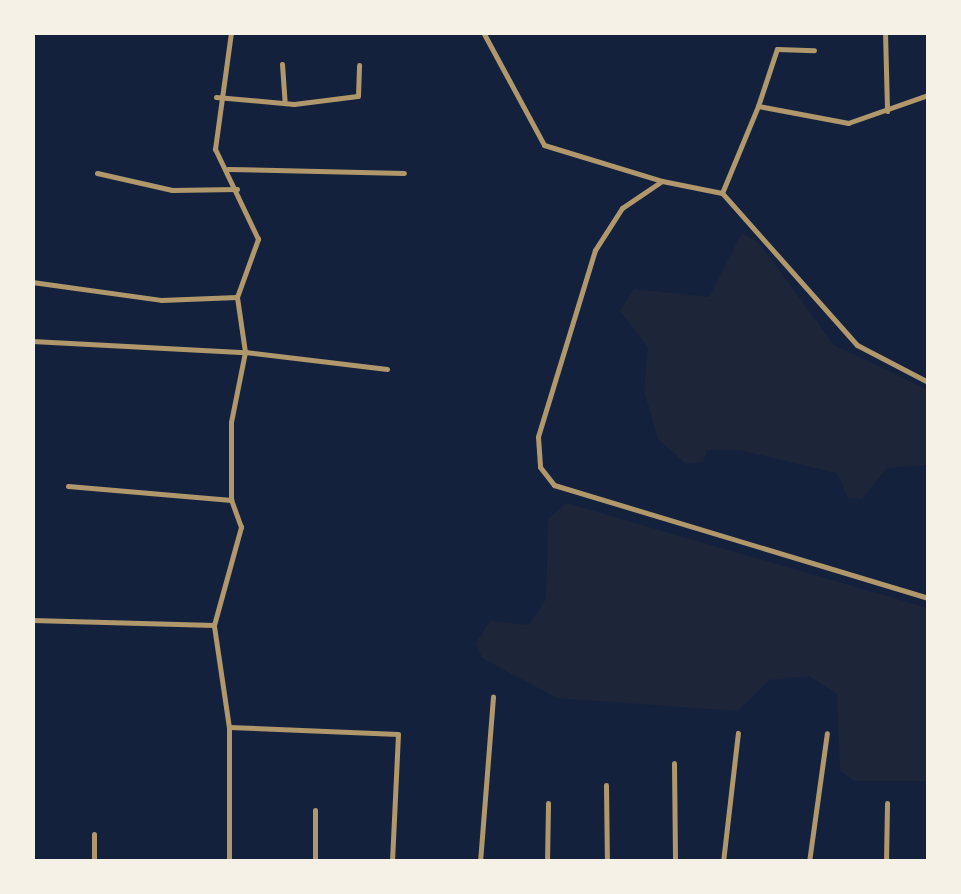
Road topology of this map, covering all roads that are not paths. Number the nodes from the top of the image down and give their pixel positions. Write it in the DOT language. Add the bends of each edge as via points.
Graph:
graph roads {
  1 [pos="231,32"];
  2 [pos="482,32"];
  3 [pos="885,32"];
  4 [pos="814,50"];
  5 [pos="282,64"];
  6 [pos="359,64"];
  7 [pos="928,95"];
  8 [pos="216,97"];
  9 [pos="284,103"];
  10 [pos="758,106"];
  11 [pos="887,111"];
  12 [pos="228,169"];
  13 [pos="97,173"];
  14 [pos="404,173"];
  15 [pos="662,181"];
  16 [pos="238,189"];
  17 [pos="722,193"];
  18 [pos="32,282"];
  19 [pos="236,297"];
  20 [pos="32,342"];
  21 [pos="245,352"];
  22 [pos="387,369"];
  23 [pos="928,382"];
  24 [pos="68,486"];
  25 [pos="231,500"];
  26 [pos="928,598"];
  27 [pos="32,620"];
  28 [pos="214,624"];
  29 [pos="493,697"];
  30 [pos="229,726"];
  31 [pos="738,733"];
  32 [pos="827,733"];
  33 [pos="674,763"];
  34 [pos="606,785"];
  35 [pos="548,803"];
  36 [pos="887,803"];
  37 [pos="314,810"];
  38 [pos="94,834"];
  39 [pos="94,862"];
  40 [pos="229,862"];
  41 [pos="315,862"];
  42 [pos="392,862"];
  43 [pos="480,862"];
  44 [pos="547,862"];
  45 [pos="607,862"];
  46 [pos="674,862"];
  47 [pos="722,862"];
  48 [pos="809,862"];
  49 [pos="886,862"];
  1 -- 8 [label="street"];
  2 -- 15 [label="street" via="544,146"];
  3 -- 11 [label="street"];
  4 -- 10 [label="street" via="778,48"];
  5 -- 9 [label="street"];
  6 -- 9 [label="street" via="358,96"];
  7 -- 11 [label="street"];
  8 -- 9 [label="street"];
  8 -- 12 [label="street" via="215,149"];
  10 -- 11 [label="street" via="848,123"];
  10 -- 17 [label="street"];
  12 -- 14 [label="street"];
  12 -- 16 [label="street"];
  13 -- 16 [label="street" via="172,190"];
  15 -- 17 [label="street"];
  15 -- 26 [label="street" via="622,208 595,250 538,437 540,467 554,485"];
  16 -- 19 [label="street" via="258,239"];
  17 -- 23 [label="street" via="757,222 856,345"];
  18 -- 19 [label="street" via="161,300"];
  19 -- 21 [label="street"];
  20 -- 21 [label="street"];
  21 -- 22 [label="street"];
  21 -- 25 [label="street"];
  24 -- 25 [label="street"];
  25 -- 28 [label="street" via="241,527"];
  27 -- 28 [label="street"];
  28 -- 30 [label="street"];
  29 -- 43 [label="street"];
  30 -- 40 [label="street"];
  30 -- 42 [label="street" via="398,734"];
  31 -- 47 [label="street"];
  32 -- 48 [label="street"];
  33 -- 46 [label="street"];
  34 -- 45 [label="street"];
  35 -- 44 [label="street"];
  36 -- 49 [label="street"];
  37 -- 41 [label="street"];
  38 -- 39 [label="street"];
}
